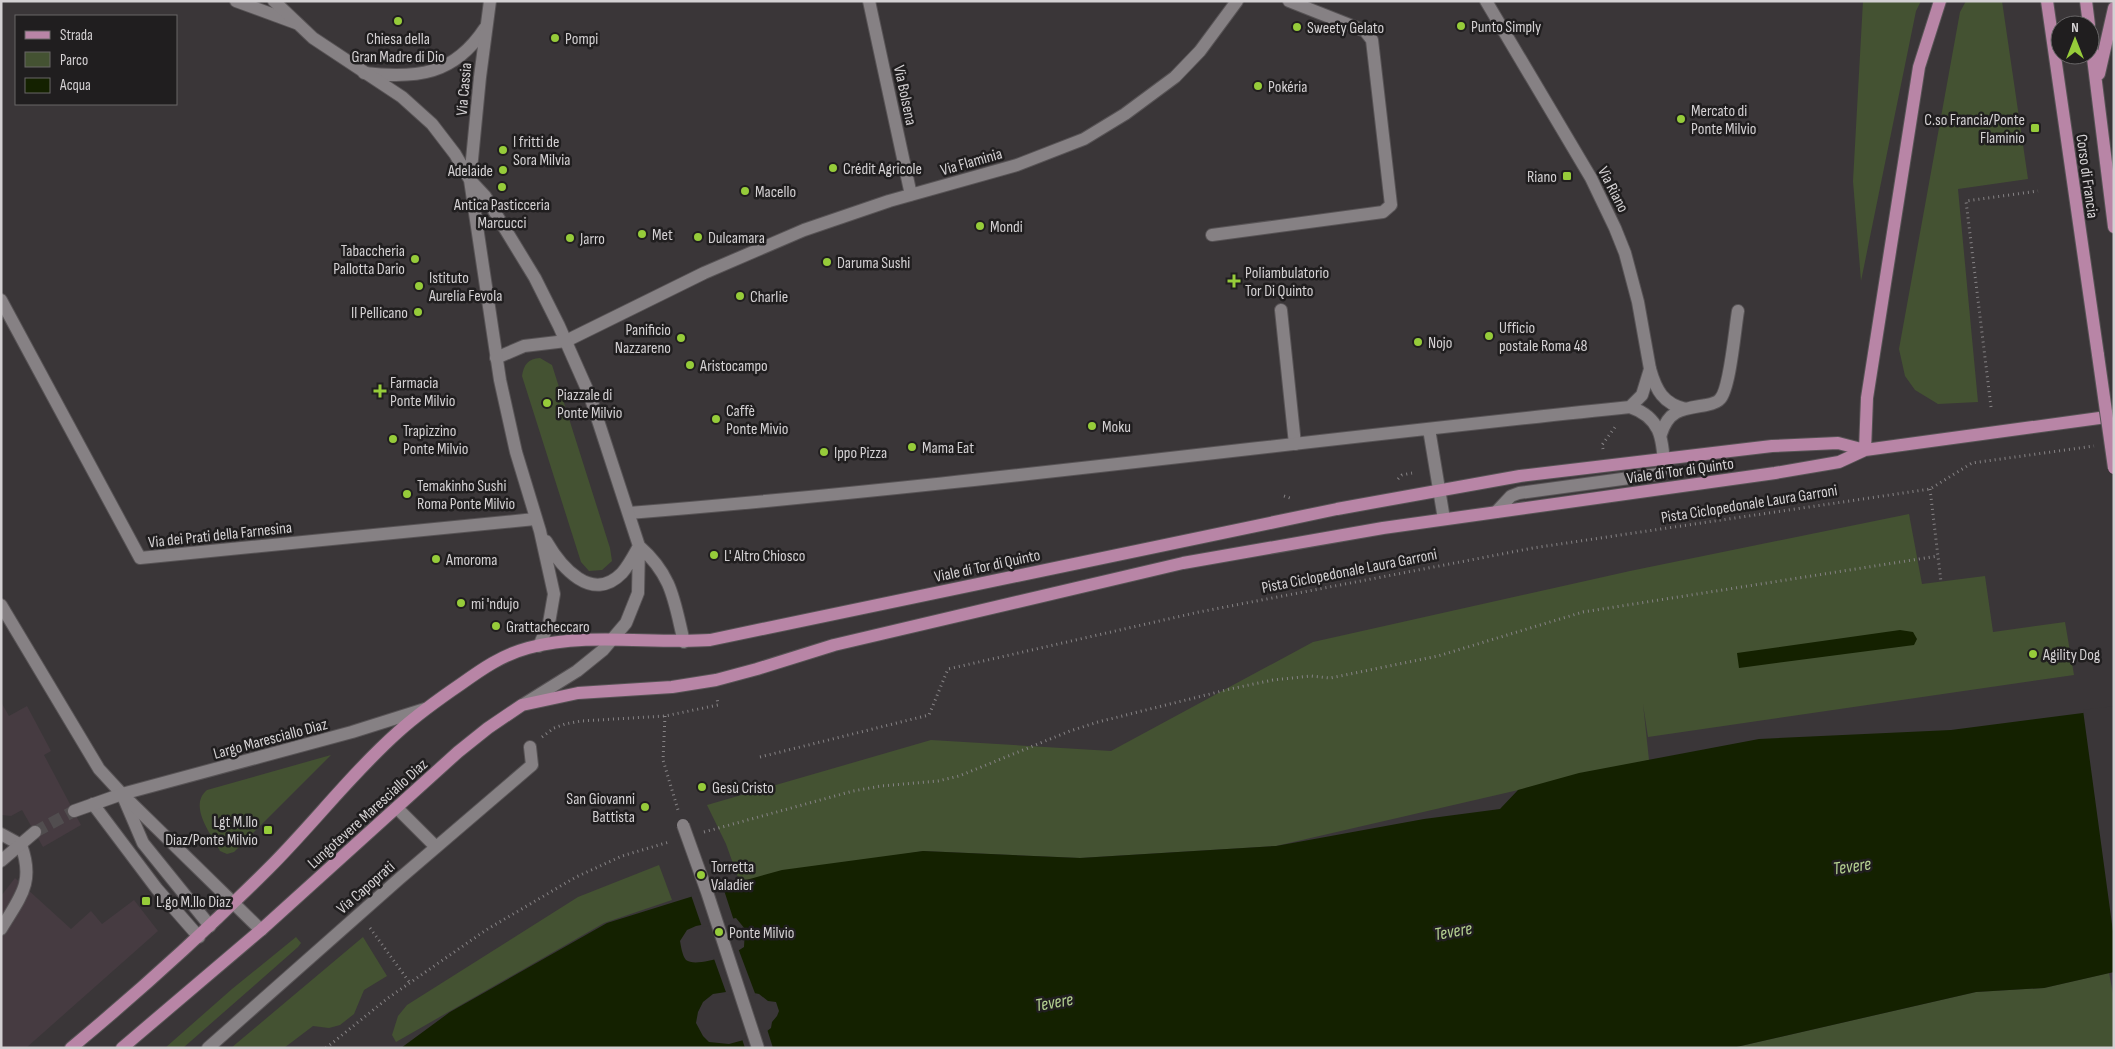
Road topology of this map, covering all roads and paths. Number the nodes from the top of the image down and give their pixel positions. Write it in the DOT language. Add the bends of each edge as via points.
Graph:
graph roads {
  1 [pos="236,1"];
  2 [pos="274,1"];
  3 [pos="490,1"];
  4 [pos="869,1"];
  5 [pos="1237,1"];
  6 [pos="1289,1"];
  7 [pos="1486,1"];
  8 [pos="1940,1"];
  9 [pos="2038,1"];
  10 [pos="2047,1"];
  11 [pos="2086,1"];
  12 [pos="2114,8"];
  13 [pos="2088,15"];
  14 [pos="2049,20"];
  15 [pos="296,23"];
  16 [pos="485,28"];
  17 [pos="2094,65"];
  18 [pos="364,73"];
  19 [pos="2097,84"];
  20 [pos="470,180"];
  21 [pos="2038,191"];
  22 [pos="911,195"];
  23 [pos="2114,227"];
  24 [pos="1212,235"];
  25 [pos="1,300"];
  26 [pos="1280,310"];
  27 [pos="1738,311"];
  28 [pos="566,341"];
  29 [pos="496,358"];
  30 [pos="1650,369"];
  31 [pos="1630,407"];
  32 [pos="1991,407"];
  33 [pos="1686,409"];
  34 [pos="2114,416"];
  35 [pos="1620,421"];
  36 [pos="1429,429"];
  37 [pos="1661,434"];
  38 [pos="1295,444"];
  39 [pos="2095,446"];
  40 [pos="1866,450"];
  41 [pos="1604,455"];
  42 [pos="1664,458"];
  43 [pos="2114,468"];
  44 [pos="1930,488"];
  45 [pos="1438,489"];
  46 [pos="1496,512"];
  47 [pos="629,513"];
  48 [pos="1444,519"];
  49 [pos="538,525"];
  50 [pos="639,546"];
  51 [pos="1938,556"];
  52 [pos="1941,582"];
  53 [pos="1,605"];
  54 [pos="613,640"];
  55 [pos="684,642"];
  56 [pos="539,646"];
  57 [pos="672,687"];
  58 [pos="522,705"];
  59 [pos="718,706"];
  60 [pos="425,709"];
  61 [pos="665,716"];
  62 [pos="530,747"];
  63 [pos="760,757"];
  64 [pos="122,794"];
  65 [pos="93,804"];
  66 [pos="397,808"];
  67 [pos="74,811"];
  68 [pos="683,825"];
  69 [pos="35,832"];
  70 [pos="702,833"];
  71 [pos="1,834"];
  72 [pos="678,840"];
  73 [pos="21,845"];
  74 [pos="436,847"];
  75 [pos="1,861"];
  76 [pos="232,903"];
  77 [pos="210,926"];
  78 [pos="370,928"];
  79 [pos="1,929"];
  80 [pos="261,930"];
  81 [pos="199,937"];
  82 [pos="410,983"];
  83 [pos="71,1048"];
  84 [pos="122,1048"];
  85 [pos="208,1048"];
  86 [pos="326,1048"];
  87 [pos="758,1048"];
  1 -- 15 [label="street"];
  2 -- 15 [label="street"];
  3 -- 16 [label="street, Via Cassia"];
  4 -- 22 [label="street, Via Bolsena"];
  5 -- 22 [label="street, Via Flaminia" via="1200,51 1175,77 1084,139 1017,165"];
  6 -- 24 [label="street" via="1365,31 1372,40 1391,206 1383,212"];
  7 -- 30 [label="street, Via Riano" via="1591,178 1611,219 1635,286"];
  8 -- 40 [label="main road" via="1919,68 1867,398"];
  9 -- 14 [label="main road"];
  10 -- 14 [label="main road, Corso di Francia"];
  11 -- 13 [label="main road"];
  12 -- 19 [label="main road"];
  14 -- 43 [label="main road, Corso di Francia, bridge"];
  15 -- 18 [label="street"];
  16 -- 18 [label="street" via="467,51 435,71 410,76"];
  16 -- 20 [label="street, Via Cassia"];
  17 -- 19 [label="main road, Corso di Francia"];
  18 -- 20 [label="street" via="422,114 455,154"];
  19 -- 23 [label="main road, Corso di Francia"];
  20 -- 28 [label="street" via="484,196 535,278"];
  20 -- 29 [label="street"];
  21 -- 32 [label="path" via="1966,201"];
  22 -- 28 [label="street, Via Flaminia" via="777,240"];
  25 -- 49 [label="street, Via dei Prati della Farnesina" via="140,558"];
  26 -- 38 [label="street"];
  27 -- 33 [label="street" via="1722,396 1714,404"];
  28 -- 29 [label="street" via="524,346"];
  28 -- 47 [label="street" via="590,396"];
  29 -- 49 [label="street" via="516,452"];
  30 -- 31 [label="street, Via Riano" via="1642,395"];
  30 -- 33 [label="street" via="1663,398 1676,407"];
  31 -- 36 [label="street"];
  31 -- 37 [label="street, Viale di Tor di Quinto" via="1652,419"];
  33 -- 37 [label="street" via="1666,420"];
  34 -- 40 [label="main road, Viale di Tor di Quinto"];
  35 -- 41 [label="path" via="1602,445"];
  36 -- 38 [label="street"];
  36 -- 45 [label="street"];
  37 -- 42 [label="street, Viale di Tor di Quinto"];
  38 -- 47 [label="street"];
  39 -- 44 [label="path, Pista Ciclopedonale Laura Garroni" via="1972,462"];
  40 -- 42 [label="main road, Viale di Tor di Quinto" via="1838,443"];
  40 -- 46 [label="main road, Viale di Tor di Quinto" via="1839,462 1783,472"];
  42 -- 45 [label="main road, Viale di Tor di Quinto"];
  42 -- 46 [label="street, Viale di Tor di Quinto" via="1664,467 1659,474 1519,493"];
  44 -- 51 [label="path"];
  44 -- 63 [label="path, Pista Ciclopedonale Laura Garroni" via="1533,548 1199,612 948,669 929,714"];
  45 -- 48 [label="street"];
  45 -- 55 [label="main road, Viale di Tor di Quinto" via="719,638"];
  46 -- 48 [label="main road, Viale di Tor di Quinto"];
  47 -- 50 [label="street"];
  48 -- 57 [label="main road, Viale di Tor di Quinto" via="1183,563 843,642 734,676"];
  49 -- 50 [label="street" via="556,558 576,578 589,584 605,583 617,577"];
  49 -- 56 [label="street" via="554,594 549,622"];
  50 -- 54 [label="street" via="637,597 626,622"];
  50 -- 55 [label="street" via="664,574 674,598"];
  51 -- 52 [label="path"];
  51 -- 70 [label="path" via="1583,612 1438,656 1330,678 1311,676 1264,681 1098,722 952,778 853,791"];
  53 -- 64 [label="street" via="100,769"];
  54 -- 55 [label="main road, Viale di Tor di Quinto"];
  54 -- 56 [label="main road, Viale di Tor di Quinto"];
  54 -- 58 [label="street" via="593,660"];
  56 -- 60 [label="main road, Lungotevere Maresciallo Diaz" via="492,663"];
  57 -- 58 [label="main road, Lungotevere Maresciallo Diaz" via="578,693"];
  58 -- 66 [label="main road, Lungotevere Maresciallo Diaz" via="473,738"];
  59 -- 61 [label="path"];
  60 -- 64 [label="street, Largo Maresciallo Diaz"];
  60 -- 76 [label="main road, Lungotevere Maresciallo Diaz" via="378,751"];
  61 -- 62 [label="path" via="565,724 554,728"];
  61 -- 68 [label="path" via="663,760"];
  62 -- 74 [label="street, Via Capoprati" via="532,765"];
  64 -- 65 [label="street, Largo Maresciallo Diaz"];
  64 -- 76 [label="street"];
  64 -- 77 [label="street" via="143,843"];
  65 -- 67 [label="street, Largo Maresciallo Diaz"];
  65 -- 81 [label="street" via="157,889"];
  66 -- 74 [label="street"];
  66 -- 80 [label="main road, Lungotevere Maresciallo Diaz"];
  68 -- 87 [label="street, bridge"];
  69 -- 73 [label="street"];
  71 -- 73 [label="street"];
  72 -- 82 [label="path" via="622,856 576,877 486,930"];
  73 -- 75 [label="street"];
  73 -- 79 [label="street" via="27,864 27,880"];
  74 -- 85 [label="street, Via Capoprati"];
  76 -- 77 [label="main road, Lungotevere Maresciallo Diaz"];
  76 -- 80 [label="street"];
  77 -- 81 [label="main road, Lungotevere Maresciallo Diaz"];
  78 -- 82 [label="path"];
  80 -- 84 [label="main road, Lungotevere Maresciallo Diaz"];
  81 -- 83 [label="main road, Lungotevere Maresciallo Diaz"];
  82 -- 86 [label="path"];
}
